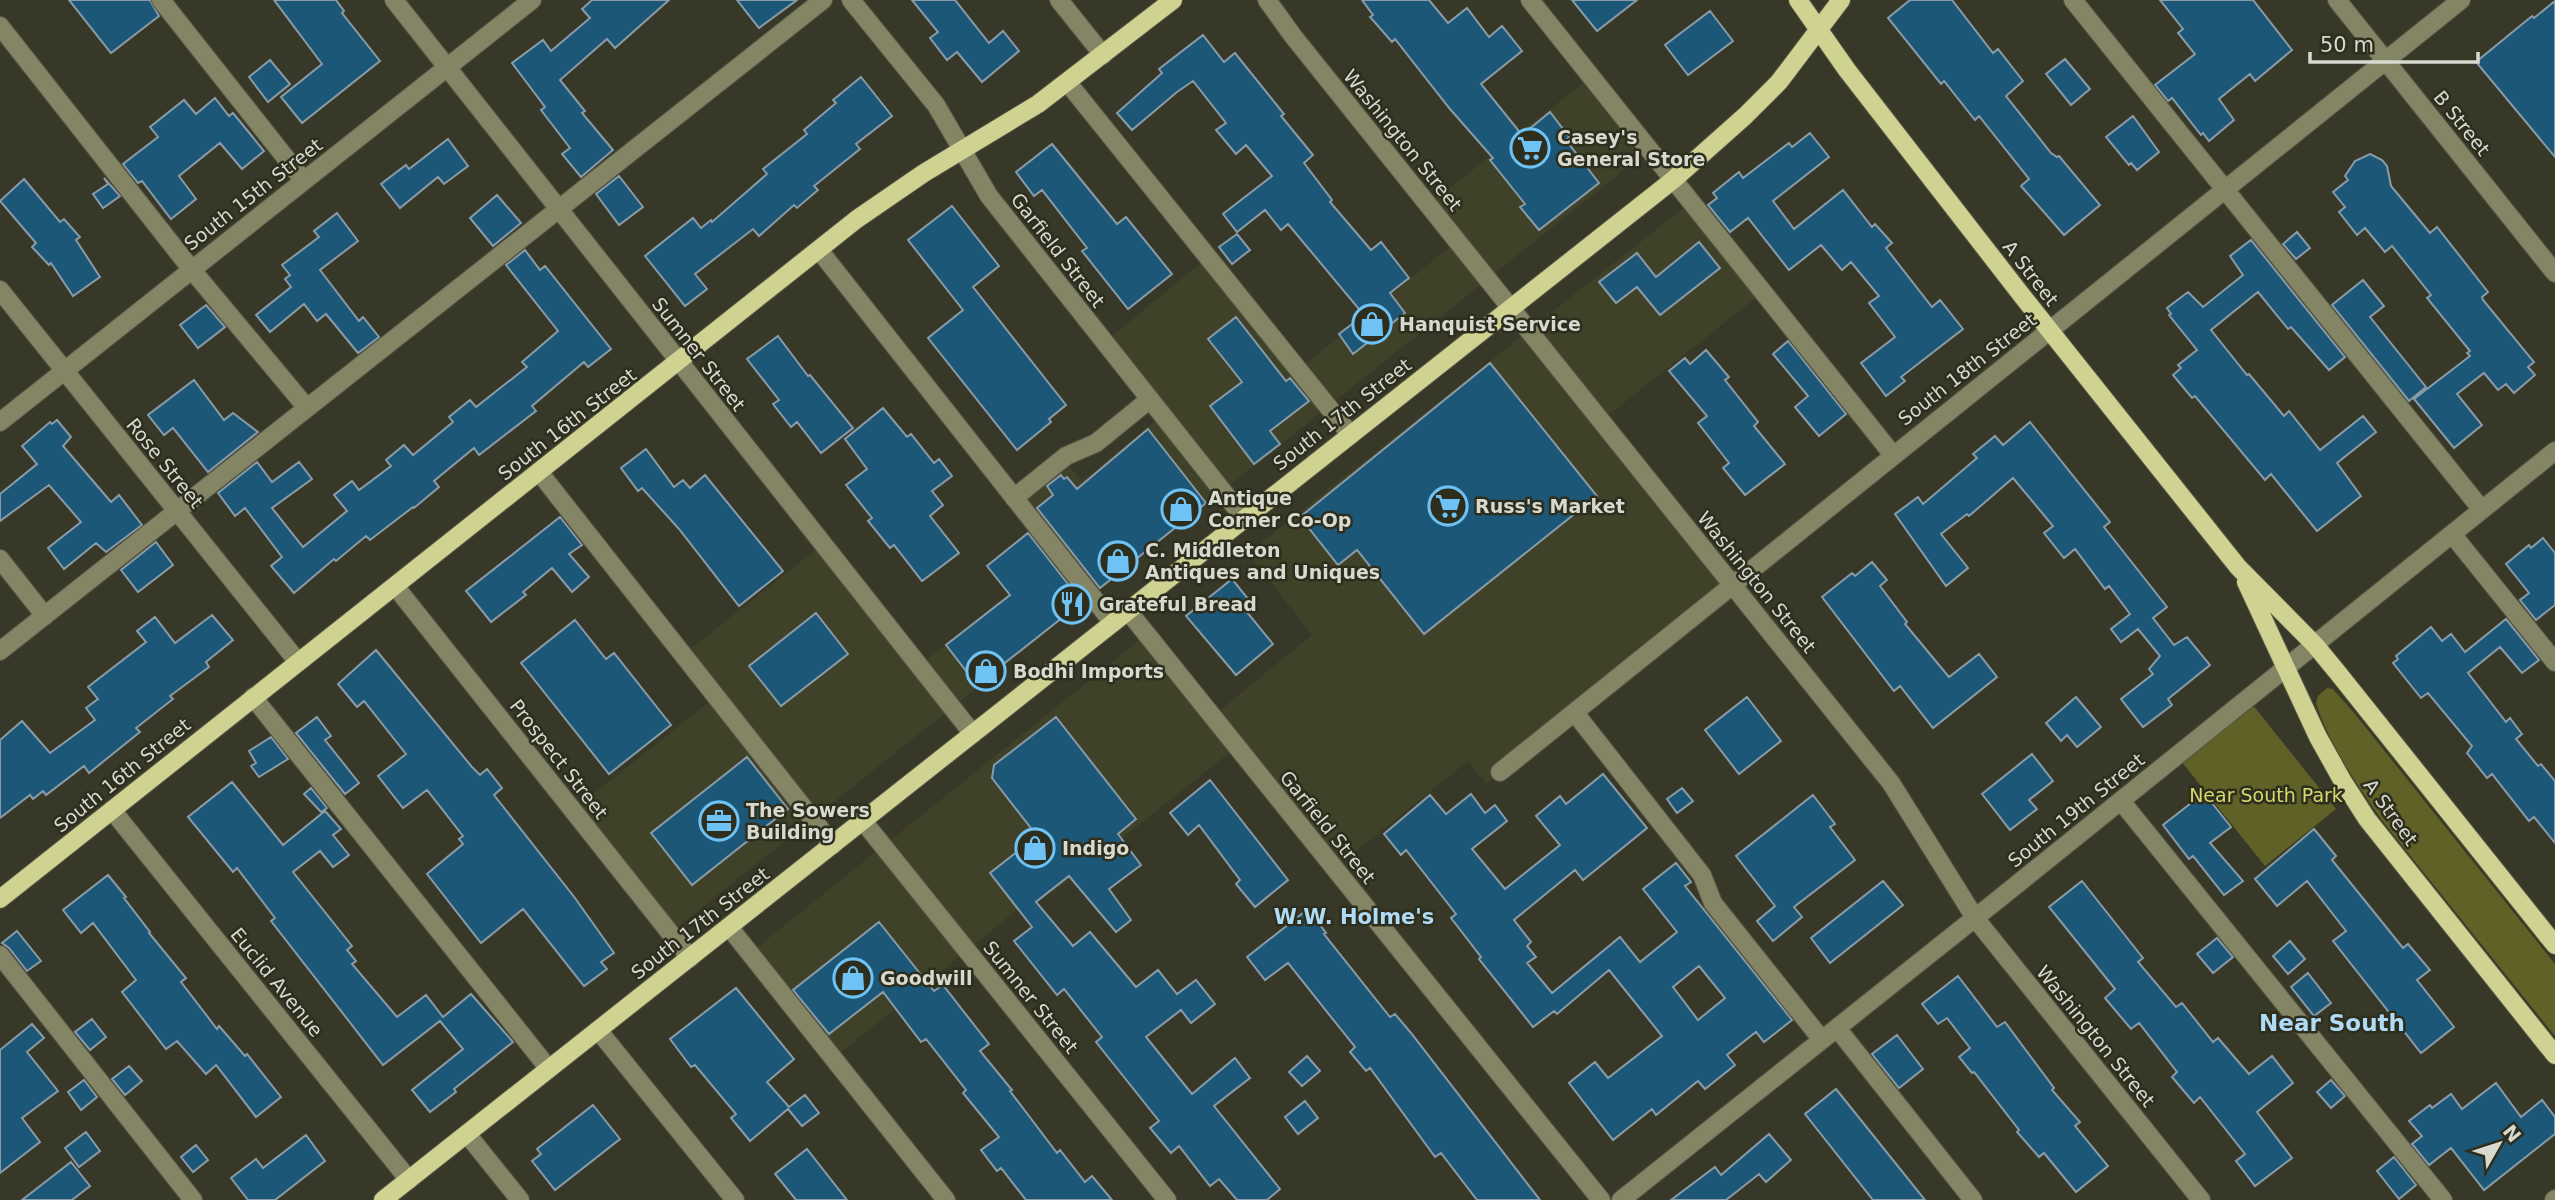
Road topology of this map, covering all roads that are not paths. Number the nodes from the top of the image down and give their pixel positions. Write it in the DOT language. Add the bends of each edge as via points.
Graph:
graph roads {
  1 [pos="161,0"];
  2 [pos="394,0"];
  3 [pos="532,0"];
  4 [pos="823,0"];
  5 [pos="851,0"];
  6 [pos="1059,0"];
  7 [pos="1173,0"];
  8 [pos="1267,0"];
  9 [pos="1530,0"];
  10 [pos="1798,0"];
  11 [pos="1841,0"];
  12 [pos="2073,0"];
  13 [pos="2337,0"];
  14 [pos="2461,0"];
  15 [pos="0,26"];
  16 [pos="1818,30"];
  17 [pos="1103,55"];
  18 [pos="2385,61"];
  19 [pos="448,67"];
  20 [pos="1068,83"];
  21 [pos="961,150"];
  22 [pos="1673,180"];
  23 [pos="304,181"];
  24 [pos="2225,190"];
  25 [pos="558,209"];
  26 [pos="819,250"];
  27 [pos="192,270"];
  28 [pos="2555,273"];
  29 [pos="0,290"];
  30 [pos="1510,308"];
  31 [pos="2050,331"];
  32 [pos="678,362"];
  33 [pos="64,370"];
  34 [pos="1150,399"];
  35 [pos="307,408"];
  36 [pos="0,422"];
  37 [pos="1350,435"];
  38 [pos="2555,451"];
  39 [pos="1894,455"];
  40 [pos="539,472"];
  41 [pos="1014,498"];
  42 [pos="2482,510"];
  43 [pos="177,512"];
  44 [pos="1244,518"];
  45 [pos="2452,534"];
  46 [pos="0,559"];
  47 [pos="2238,567"];
  48 [pos="395,586"];
  49 [pos="1733,586"];
  50 [pos="1128,611"];
  51 [pos="45,616"];
  52 [pos="1112,623"];
  53 [pos="2315,645"];
  54 [pos="0,651"];
  55 [pos="298,662"];
  56 [pos="2555,662"];
  57 [pos="2287,668"];
  58 [pos="253,697"];
  59 [pos="1574,713"];
  60 [pos="973,734"];
  61 [pos="1500,772"];
  62 [pos="2121,801"];
  63 [pos="113,810"];
  64 [pos="863,821"];
  65 [pos="833,845"];
  66 [pos="0,899"];
  67 [pos="1975,918"];
  68 [pos="729,926"];
  69 [pos="2555,944"];
  70 [pos="0,956"];
  71 [pos="690,958"];
  72 [pos="1836,1028"];
  73 [pos="598,1030"];
  74 [pos="1822,1040"];
  75 [pos="2555,1055"];
  76 [pos="549,1069"];
  77 [pos="467,1134"];
  78 [pos="408,1180"];
  79 [pos="193,1200"];
  80 [pos="383,1200"];
  81 [pos="520,1200"];
  82 [pos="735,1200"];
  83 [pos="946,1200"];
  84 [pos="1167,1200"];
  85 [pos="1601,1200"];
  86 [pos="1621,1200"];
  87 [pos="1973,1200"];
  88 [pos="2201,1200"];
  89 [pos="2443,1200"];
  1 -- 23 [label="street"];
  2 -- 19 [label="street, Sumner Street"];
  3 -- 19 [label="street, South 15th Street"];
  4 -- 25 [label="street"];
  5 -- 21 [label="street, Garfield Street" via="936,105"];
  6 -- 17 [label="street"];
  7 -- 17 [label="main road, South 16th Street"];
  8 -- 30 [label="street, Washington Street"];
  9 -- 22 [label="street"];
  10 -- 16 [label="main road, A Street"];
  11 -- 16 [label="main road, South 17th Street"];
  12 -- 24 [label="street"];
  13 -- 18 [label="street, B Street"];
  14 -- 18 [label="street, South 18th Street"];
  15 -- 27 [label="street"];
  16 -- 22 [label="main road, South 17th Street" via="1779,82"];
  16 -- 31 [label="main road, A Street"];
  17 -- 20 [label="main road, South 16th Street"];
  18 -- 24 [label="street, South 18th Street"];
  18 -- 28 [label="street, B Street"];
  19 -- 23 [label="street, South 15th Street"];
  19 -- 25 [label="street, Sumner Street"];
  20 -- 21 [label="main road, South 16th Street"];
  20 -- 37 [label="street"];
  21 -- 26 [label="main road, South 16th Street" via="892,194"];
  21 -- 34 [label="street, Garfield Street" via="989,196"];
  22 -- 30 [label="main road, South 17th Street"];
  22 -- 39 [label="street"];
  23 -- 27 [label="street, South 15th Street"];
  24 -- 31 [label="street, South 18th Street"];
  24 -- 42 [label="street"];
  25 -- 32 [label="street, Sumner Street"];
  25 -- 35 [label="street"];
  26 -- 32 [label="main road, South 16th Street"];
  26 -- 41 [label="street"];
  27 -- 33 [label="street, South 15th Street"];
  27 -- 35 [label="street"];
  29 -- 33 [label="street, Rose Street"];
  30 -- 37 [label="main road, South 17th Street"];
  30 -- 49 [label="street, Washington Street"];
  31 -- 39 [label="street, South 18th Street"];
  31 -- 47 [label="main road, A Street"];
  32 -- 40 [label="main road, South 16th Street"];
  32 -- 60 [label="street, Sumner Street"];
  33 -- 36 [label="street, South 15th Street"];
  33 -- 43 [label="street, Rose Street"];
  34 -- 41 [label="street" via="1096,443 1066,456"];
  34 -- 44 [label="street, Garfield Street"];
  35 -- 43 [label="street"];
  37 -- 44 [label="main road, South 17th Street"];
  38 -- 42 [label="street, South 19th Street"];
  39 -- 49 [label="street, South 18th Street"];
  40 -- 48 [label="main road, South 16th Street"];
  40 -- 65 [label="street"];
  41 -- 52 [label="street"];
  42 -- 45 [label="street, South 19th Street"];
  43 -- 51 [label="street"];
  43 -- 55 [label="street, Rose Street"];
  44 -- 50 [label="main road, South 17th Street"];
  45 -- 53 [label="street, South 19th Street"];
  45 -- 56 [label="street"];
  46 -- 51 [label="street"];
  47 -- 53 [label="main road, A Street"];
  47 -- 57 [label="main road, A Street"];
  48 -- 55 [label="main road, South 16th Street"];
  48 -- 71 [label="street, Prospect Street"];
  49 -- 59 [label="street, South 18th Street"];
  49 -- 67 [label="street, Washington Street" via="1891,783"];
  50 -- 52 [label="main road, South 17th Street"];
  50 -- 85 [label="street, Garfield Street"];
  51 -- 54 [label="street"];
  52 -- 60 [label="main road, South 17th Street"];
  53 -- 57 [label="street, South 19th Street"];
  53 -- 69 [label="main road, A Street"];
  55 -- 58 [label="main road, South 16th Street"];
  57 -- 62 [label="street, South 19th Street"];
  57 -- 75 [label="main road, A Street" via="2318,737 2367,819"];
  58 -- 63 [label="main road, South 16th Street"];
  58 -- 76 [label="street"];
  59 -- 61 [label="street, South 18th Street"];
  59 -- 74 [label="street" via="1702,875 1713,903"];
  60 -- 64 [label="main road, South 17th Street"];
  62 -- 67 [label="street, South 19th Street"];
  62 -- 89 [label="street"];
  63 -- 66 [label="main road, South 16th Street"];
  63 -- 78 [label="street, Euclid Avenue"];
  64 -- 65 [label="main road, South 17th Street"];
  64 -- 84 [label="street, Sumner Street"];
  65 -- 68 [label="main road, South 17th Street"];
  67 -- 72 [label="street, South 19th Street"];
  67 -- 88 [label="street, Washington Street"];
  68 -- 71 [label="main road, South 17th Street"];
  68 -- 83 [label="street"];
  70 -- 79 [label="street"];
  71 -- 73 [label="main road, South 17th Street"];
  72 -- 74 [label="street, South 19th Street"];
  72 -- 87 [label="street"];
  73 -- 76 [label="main road, South 17th Street"];
  73 -- 82 [label="street"];
  74 -- 86 [label="street, South 19th Street"];
  76 -- 77 [label="main road, South 17th Street"];
  77 -- 78 [label="main road, South 17th Street"];
  77 -- 81 [label="street"];
  78 -- 80 [label="main road, South 17th Street"];
}
